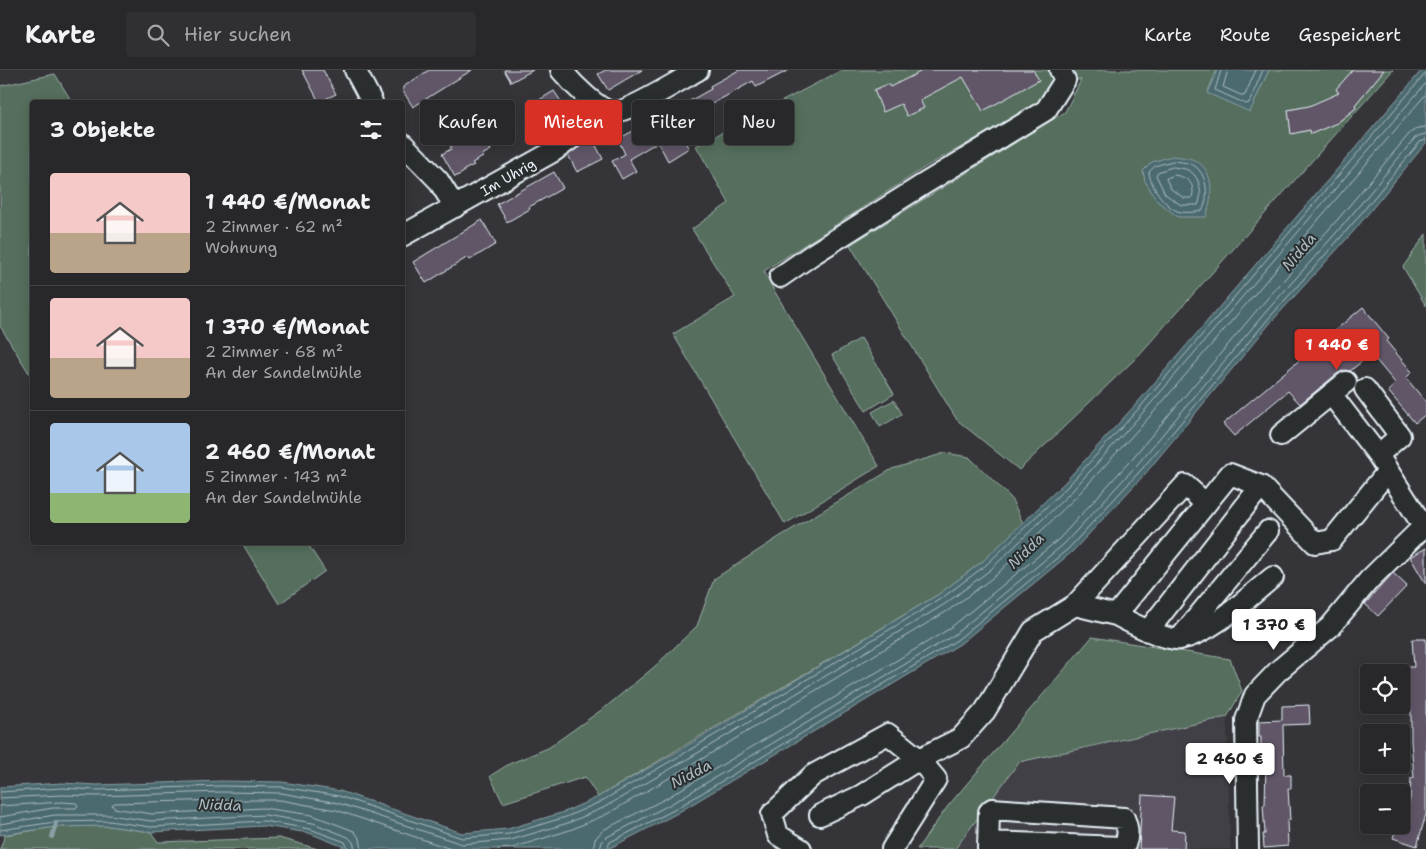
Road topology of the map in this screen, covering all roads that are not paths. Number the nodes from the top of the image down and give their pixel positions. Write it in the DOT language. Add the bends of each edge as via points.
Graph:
graph roads {
  1 [pos="355,70"];
  2 [pos="561,70"];
  3 [pos="698,70"];
  4 [pos="1060,70"];
  5 [pos="371,100"];
  6 [pos="594,100"];
  7 [pos="622,110"];
  8 [pos="561,145"];
  9 [pos="405,146"];
  10 [pos="455,207"];
  11 [pos="405,234"];
  12 [pos="780,277"];
  13 [pos="1365,389"];
  14 [pos="1281,436"];
  15 [pos="1383,463"];
  16 [pos="1261,486"];
  17 [pos="1206,504"];
  18 [pos="1424,525"];
  19 [pos="1268,531"];
  20 [pos="1272,577"];
  21 [pos="1075,605"];
  22 [pos="1116,615"];
  23 [pos="1148,631"];
  24 [pos="1179,639"];
  25 [pos="919,759"];
  26 [pos="820,815"];
  27 [pos="988,845"];
  28 [pos="801,849"];
  29 [pos="892,849"];
  30 [pos="1248,849"];
  1 -- 5 [label="street"];
  2 -- 6 [label="street"];
  3 -- 7 [label="street, Im Uhrig"];
  4 -- 12 [label="street" via="1065,80 1046,110"];
  8 -- 10 [label="street, Im Uhrig"];
  9 -- 10 [label="street" via="438,180"];
  10 -- 11 [label="street, Im Uhrig"];
  13 -- 15 [label="street" via="1400,436"];
  14 -- 15 [label="street" via="1339,388"];
  15 -- 16 [label="street" via="1332,540 1315,543"];
  15 -- 18 [label="street"];
  16 -- 17 [label="street" via="1230,474"];
  16 -- 23 [label="street"];
  17 -- 21 [label="street" via="1185,485"];
  17 -- 22 [label="street"];
  18 -- 30 [label="street" via="1369,580 1330,627 1278,670 1255,695 1246,720"];
  19 -- 24 [label="street"];
  20 -- 24 [label="street" via="1211,627"];
  21 -- 22 [label="street"];
  21 -- 25 [label="street" via="1033,631 985,711 961,738"];
  22 -- 23 [label="street"];
  23 -- 24 [label="street"];
  25 -- 26 [label="street" via="862,795"];
  25 -- 28 [label="street" via="888,734 813,775 772,814 778,835"];
  25 -- 29 [label="street" via="936,778"];
  27 -- 27 [label="street" via="989,812 992,809 1124,818 1127,826 1128,837 1121,847"];
}
